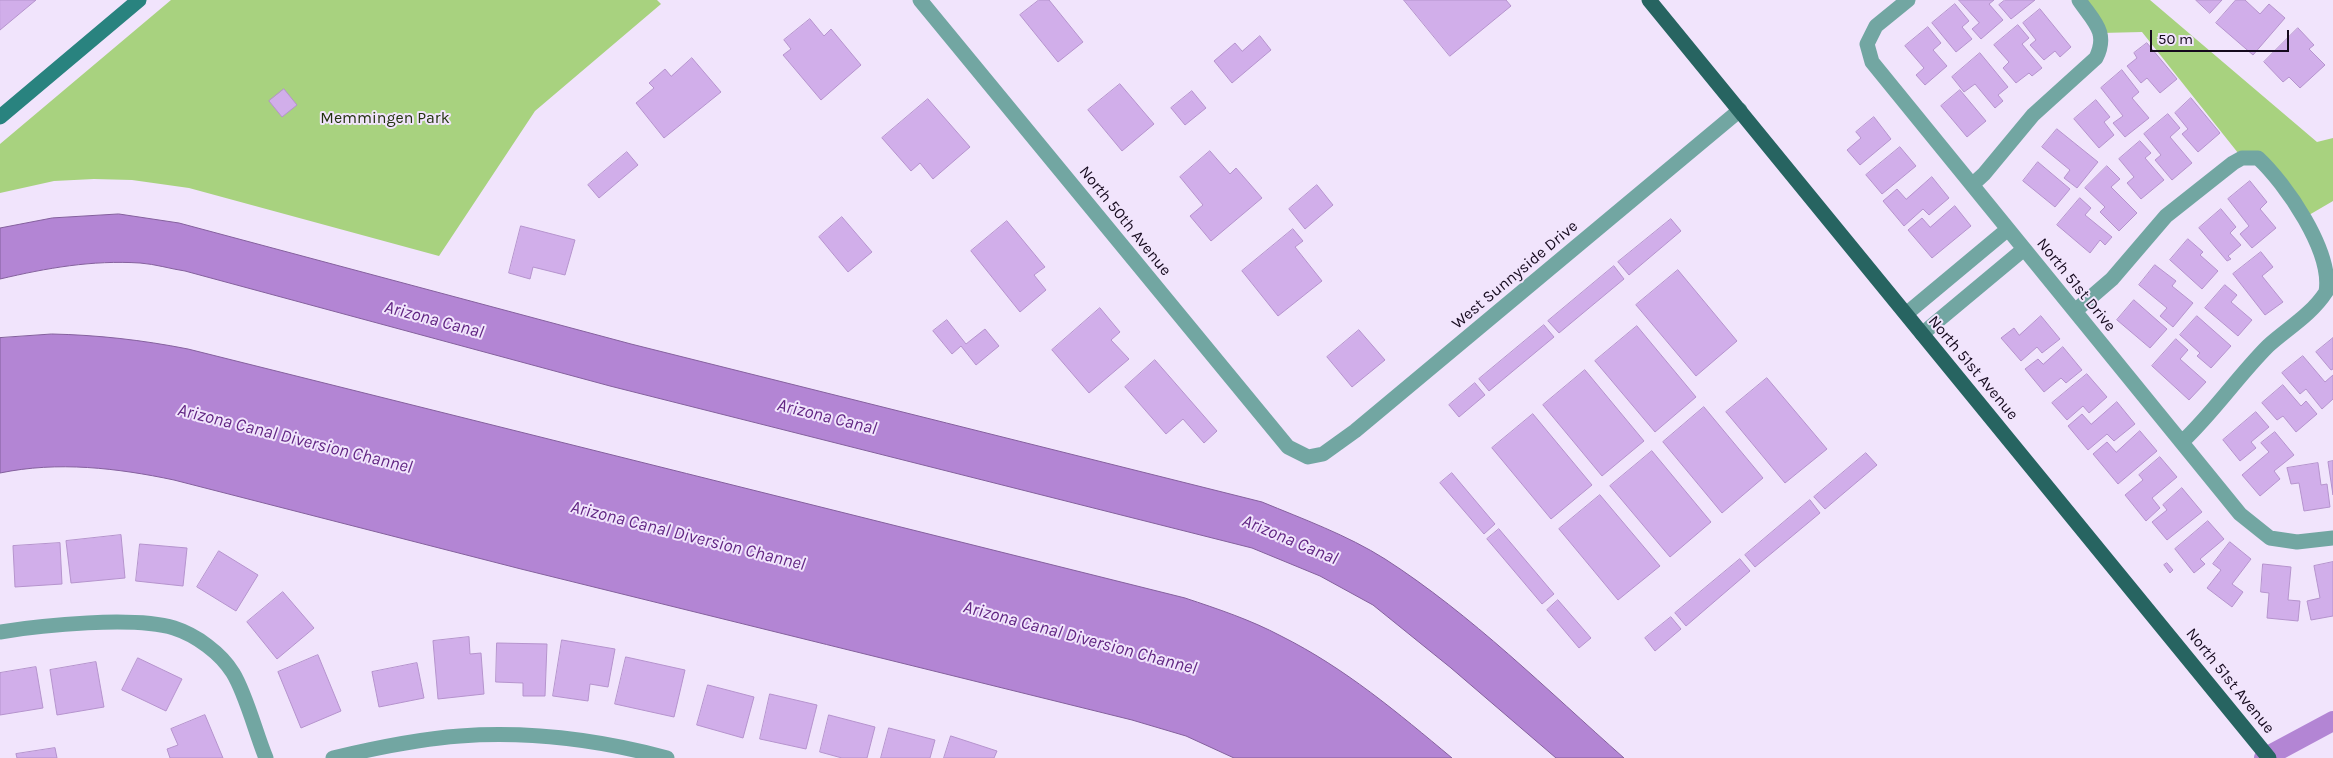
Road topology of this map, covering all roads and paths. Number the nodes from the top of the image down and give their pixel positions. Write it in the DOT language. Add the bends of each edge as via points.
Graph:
graph roads {
  1 [pos="139,0"];
  2 [pos="920,0"];
  3 [pos="1649,0"];
  4 [pos="1908,0"];
  5 [pos="2078,0"];
  6 [pos="1740,110"];
  7 [pos="0,117"];
  8 [pos="1972,185"];
  9 [pos="2008,229"];
  10 [pos="2024,250"];
  11 [pos="2075,311"];
  12 [pos="1906,314"];
  13 [pos="1922,334"];
  14 [pos="2182,442"];
  15 [pos="1308,457"];
  16 [pos="2333,538"];
  17 [pos="0,632"];
  18 [pos="266,758"];
  19 [pos="333,758"];
  20 [pos="667,758"];
  21 [pos="2269,758"];
  1 -- 7 [label="street"];
  2 -- 15 [label="street, North 50th Avenue" via="1288,447"];
  3 -- 6 [label="main road, North 51st Avenue"];
  4 -- 8 [label="street, North 51st Drive" via="1876,26 1866,44 1872,62"];
  5 -- 8 [label="street" via="2101,33 2102,46 2096,58 2033,115"];
  6 -- 12 [label="main road, North 51st Avenue"];
  6 -- 15 [label="street, West Sunnyside Drive" via="1361,426 1323,454"];
  8 -- 9 [label="street, North 51st Drive"];
  9 -- 10 [label="street, North 51st Drive"];
  9 -- 12 [label="street"];
  10 -- 11 [label="street, North 51st Drive"];
  10 -- 13 [label="street"];
  11 -- 14 [label="street, North 51st Drive"];
  11 -- 14 [label="street" via="2112,280 2166,216 2232,162 2242,158 2258,158 2312,219 2329,248 2331,272 2327,290 2309,312 2268,346"];
  12 -- 13 [label="main road, North 51st Avenue"];
  13 -- 21 [label="main road, North 51st Avenue"];
  14 -- 16 [label="street, North 51st Drive" via="2240,514 2270,538 2298,542"];
  17 -- 18 [label="street" via="98,624 142,623 174,628 199,640 234,673"];
  19 -- 20 [label="street" via="422,740 517,734 569,739"];
}
